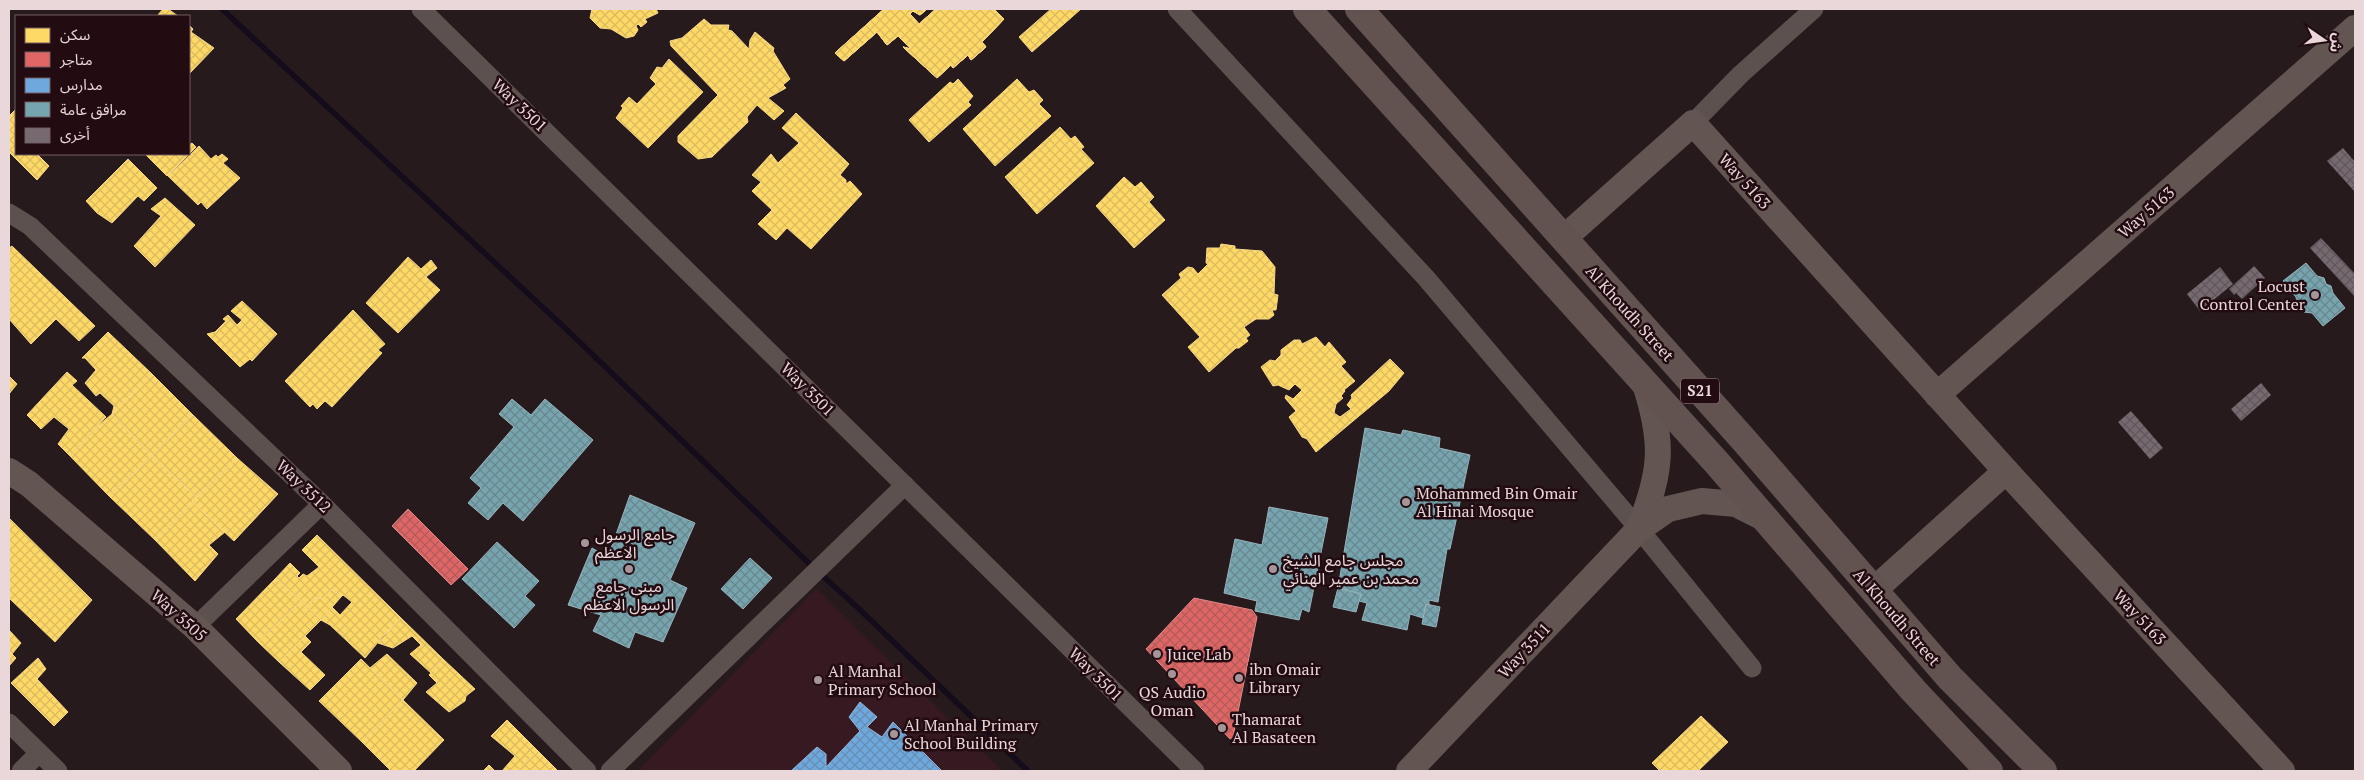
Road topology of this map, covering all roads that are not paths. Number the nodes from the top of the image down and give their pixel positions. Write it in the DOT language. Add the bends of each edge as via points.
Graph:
graph roads {
  1 [pos="421,9"];
  2 [pos="1177,9"];
  3 [pos="1307,9"];
  4 [pos="1359,9"];
  5 [pos="1814,9"];
  6 [pos="2355,28"];
  7 [pos="1693,123"];
  8 [pos="9,213"];
  9 [pos="1564,238"];
  10 [pos="1645,384"];
  11 [pos="1937,395"];
  12 [pos="9,471"];
  13 [pos="2006,471"];
  14 [pos="905,485"];
  15 [pos="322,504"];
  16 [pos="1767,519"];
  17 [pos="1639,529"];
  18 [pos="1874,590"];
  19 [pos="195,627"];
  20 [pos="1752,668"];
  21 [pos="9,723"];
  22 [pos="40,753"];
  23 [pos="21,771"];
  24 [pos="58,771"];
  25 [pos="339,771"];
  26 [pos="587,771"];
  27 [pos="610,771"];
  28 [pos="1195,771"];
  29 [pos="1409,771"];
  30 [pos="1989,771"];
  31 [pos="2043,771"];
  32 [pos="2282,771"];
  1 -- 14 [label="street, Way 3501"];
  2 -- 17 [label="street" via="1426,278"];
  3 -- 10 [label="main road, S21"];
  4 -- 9 [label="main road, Al Khoudh Street / S21"];
  5 -- 7 [label="street"];
  6 -- 11 [label="street, Way 5163"];
  7 -- 9 [label="street"];
  7 -- 11 [label="street, Way 5163"];
  8 -- 15 [label="street, Way 3512" via="30,226"];
  9 -- 18 [label="main road, Al Khoudh Street / S21"];
  10 -- 16 [label="main road, S21"];
  10 -- 17 [label="street" via="1656,420 1659,457 1653,494"];
  11 -- 13 [label="street, Way 5163"];
  12 -- 19 [label="street, Way 3505" via="29,484"];
  13 -- 18 [label="street"];
  13 -- 32 [label="street, Way 5163"];
  14 -- 27 [label="street"];
  14 -- 28 [label="street, Way 3501"];
  15 -- 19 [label="street"];
  15 -- 26 [label="street, Way 3512"];
  16 -- 17 [label="street" via="1736,504 1702,501 1668,509"];
  16 -- 30 [label="main road, S21" via="1914,690"];
  17 -- 20 [label="street"];
  17 -- 29 [label="street, Way 3511"];
  18 -- 31 [label="main road, Al Khoudh Street / S21" via="1950,678"];
  19 -- 25 [label="street, Way 3505"];
  21 -- 22 [label="street"];
  22 -- 23 [label="street"];
  22 -- 24 [label="street"];
}
